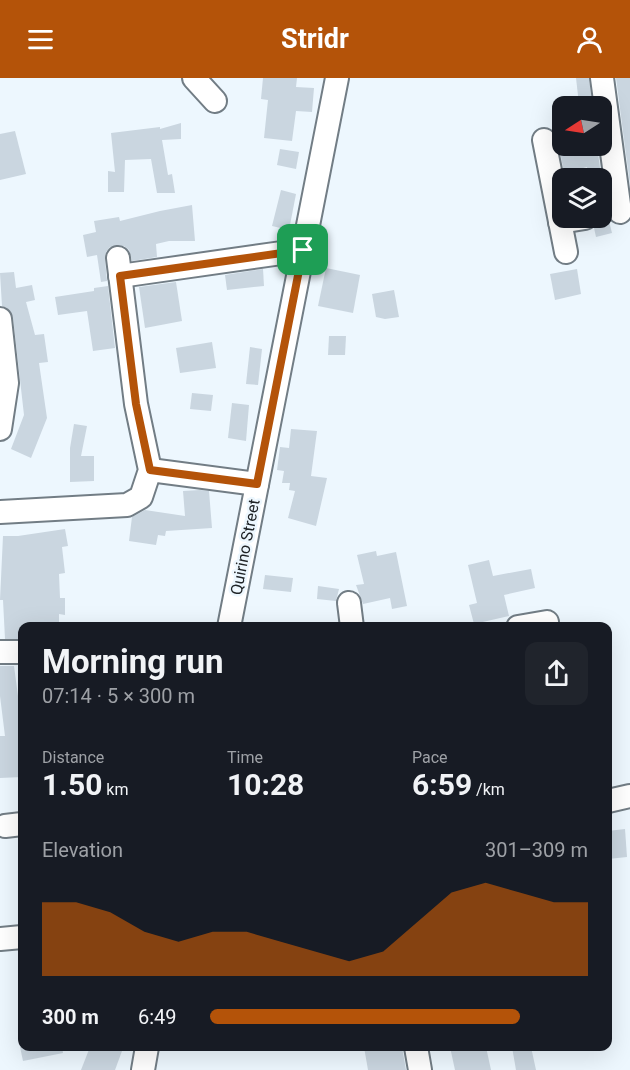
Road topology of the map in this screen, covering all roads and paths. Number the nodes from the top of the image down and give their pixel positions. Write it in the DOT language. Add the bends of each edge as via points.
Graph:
graph roads {
  1 [pos="194,78"];
  2 [pos="337,78"];
  3 [pos="602,78"];
  4 [pos="215,101"];
  5 [pos="544,140"];
  6 [pos="552,181"];
  7 [pos="617,212"];
  8 [pos="561,228"];
  9 [pos="303,250"];
  10 [pos="566,252"];
  11 [pos="0,320"];
  12 [pos="0,429"];
  13 [pos="150,470"];
  14 [pos="257,484"];
  15 [pos="0,512"];
  16 [pos="349,603"];
  17 [pos="230,622"];
  18 [pos="351,622"];
  19 [pos="0,652"];
  20 [pos="18,652"];
  21 [pos="630,796"];
  22 [pos="612,800"];
  23 [pos="18,937"];
  24 [pos="0,939"];
  25 [pos="146,1051"];
  26 [pos="417,1051"];
  27 [pos="143,1070"];
  28 [pos="420,1070"];
  1 -- 4 [label="street"];
  2 -- 9 [label="street, Quirino Street"];
  3 -- 7 [label="street"];
  5 -- 6 [label="street"];
  8 -- 10 [label="street"];
  9 -- 13 [label="street" via="119,267 136,404"];
  9 -- 14 [label="street, Quirino Street"];
  11 -- 12 [label="street" via="7,383"];
  13 -- 14 [label="street"];
  13 -- 15 [label="street" via="141,497 128,505"];
  14 -- 17 [label="street, Quirino Street"];
  16 -- 18 [label="street"];
  19 -- 20 [label="street"];
  21 -- 22 [label="street"];
  23 -- 24 [label="street"];
  25 -- 27 [label="street"];
  26 -- 28 [label="street"];
}
